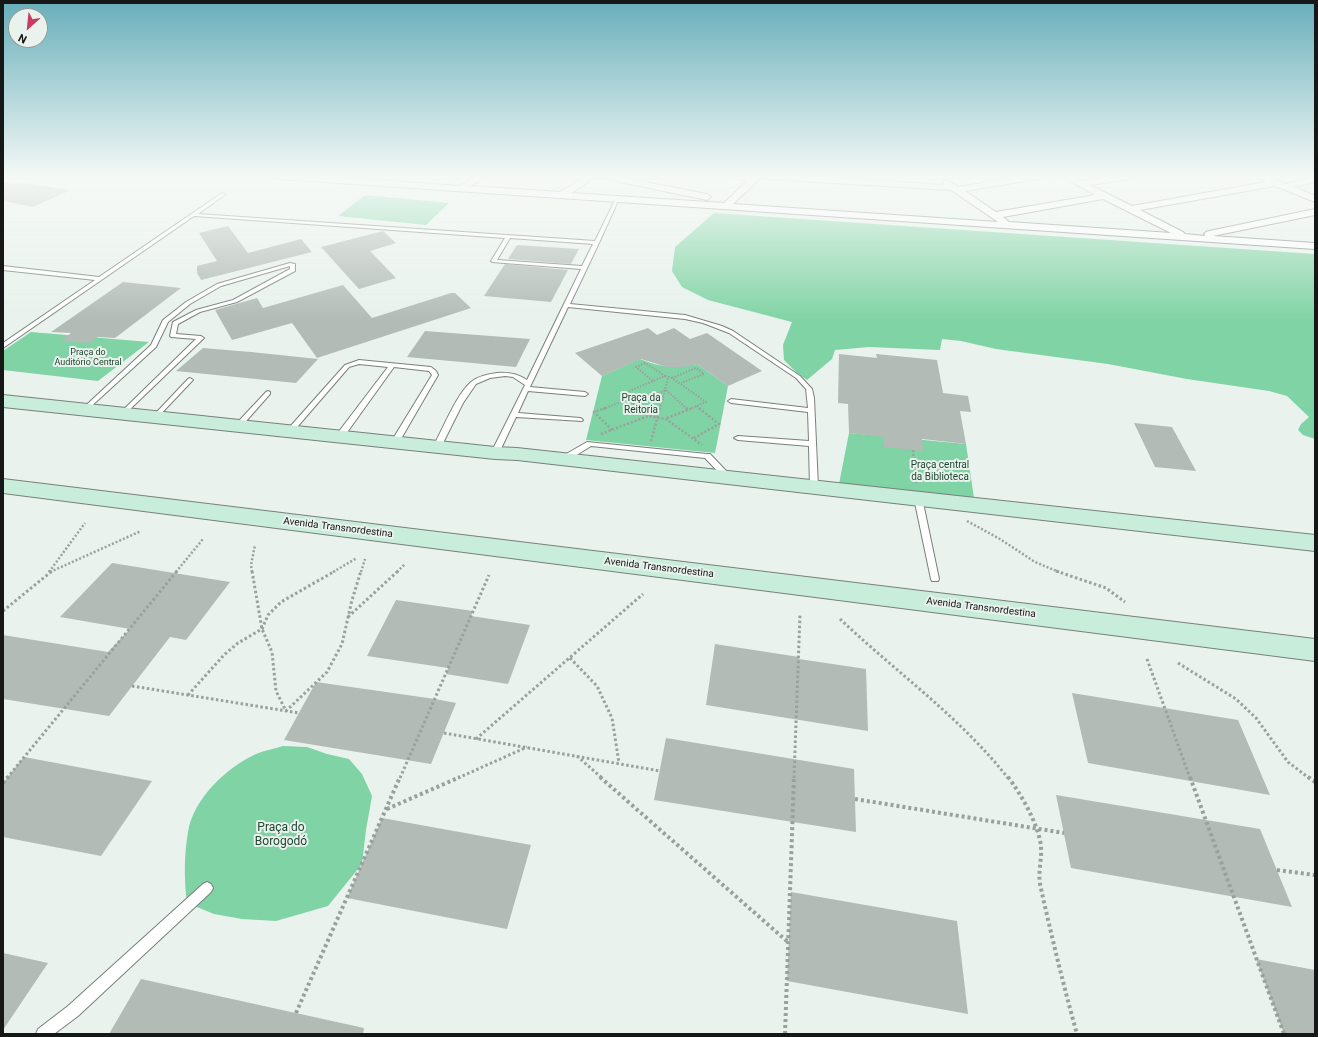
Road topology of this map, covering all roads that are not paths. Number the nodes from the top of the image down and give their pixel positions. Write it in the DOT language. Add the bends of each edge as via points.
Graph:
graph roads {
  1 [pos="180,224"];
  2 [pos="328,224"];
  3 [pos="606,224"];
  4 [pos="989,224"];
  5 [pos="1162,224"];
  6 [pos="1252,224"];
  7 [pos="1011,226"];
  8 [pos="508,237"];
  9 [pos="1188,237"];
  10 [pos="597,243"];
  11 [pos="1315,246"];
  12 [pos="3,268"];
  13 [pos="585,268"];
  14 [pos="100,279"];
  15 [pos="567,305"];
  16 [pos="3,346"];
  17 [pos="392,365"];
  18 [pos="190,380"];
  19 [pos="527,387"];
  20 [pos="268,393"];
  21 [pos="585,394"];
  22 [pos="3,401"];
  23 [pos="731,401"];
  24 [pos="84,410"];
  25 [pos="811,410"];
  26 [pos="122,414"];
  27 [pos="513,415"];
  28 [pos="155,417"];
  29 [pos="580,420"];
  30 [pos="238,426"];
  31 [pos="290,432"];
  32 [pos="340,436"];
  33 [pos="738,438"];
  34 [pos="395,442"];
  35 [pos="813,444"];
  36 [pos="437,447"];
  37 [pos="495,453"];
  38 [pos="3,486"];
  39 [pos="814,487"];
  40 [pos="918,498"];
  41 [pos="1315,542"];
  42 [pos="935,579"];
  43 [pos="1315,650"];
  44 [pos="207,888"];
  45 [pos="43,1034"];
  1 -- 14 [label="lane"];
  2 -- 8 [label="lane"];
  3 -- 10 [label="lane"];
  4 -- 7 [label="street"];
  5 -- 9 [label="street"];
  6 -- 9 [label="street"];
  7 -- 9 [label="street"];
  8 -- 10 [label="lane"];
  8 -- 13 [label="lane" via="494,261"];
  9 -- 11 [label="street"];
  10 -- 13 [label="lane"];
  12 -- 14 [label="lane"];
  13 -- 15 [label="lane"];
  14 -- 16 [label="lane"];
  15 -- 19 [label="lane"];
  15 -- 25 [label="lane" via="685,317 720,327 805,383 811,398"];
  17 -- 31 [label="lane" via="359,362 347,366"];
  17 -- 32 [label="lane"];
  17 -- 34 [label="lane" via="431,369 435,375"];
  18 -- 28 [label="lane"];
  19 -- 21 [label="lane"];
  19 -- 27 [label="lane"];
  19 -- 36 [label="lane" via="515,376 488,377 474,383 466,392"];
  20 -- 30 [label="lane"];
  22 -- 24 [label="street"];
  23 -- 25 [label="lane"];
  24 -- 26 [label="street"];
  24 -- 26 [label="lane" via="154,346 165,321 188,303 219,285 292,264 293,270 236,301 198,311 175,323 172,336 201,338"];
  25 -- 35 [label="lane"];
  26 -- 28 [label="street"];
  27 -- 29 [label="lane"];
  27 -- 37 [label="lane"];
  28 -- 30 [label="street"];
  30 -- 31 [label="street"];
  31 -- 32 [label="street"];
  32 -- 34 [label="street"];
  33 -- 35 [label="lane"];
  34 -- 36 [label="street"];
  35 -- 39 [label="lane"];
  36 -- 37 [label="street"];
  37 -- 39 [label="street"];
  38 -- 43 [label="street, Avenida Transnordestina"];
  39 -- 40 [label="street"];
  40 -- 41 [label="street"];
  40 -- 42 [label="lane"];
  44 -- 45 [label="lane" via="73,1011"];
}
